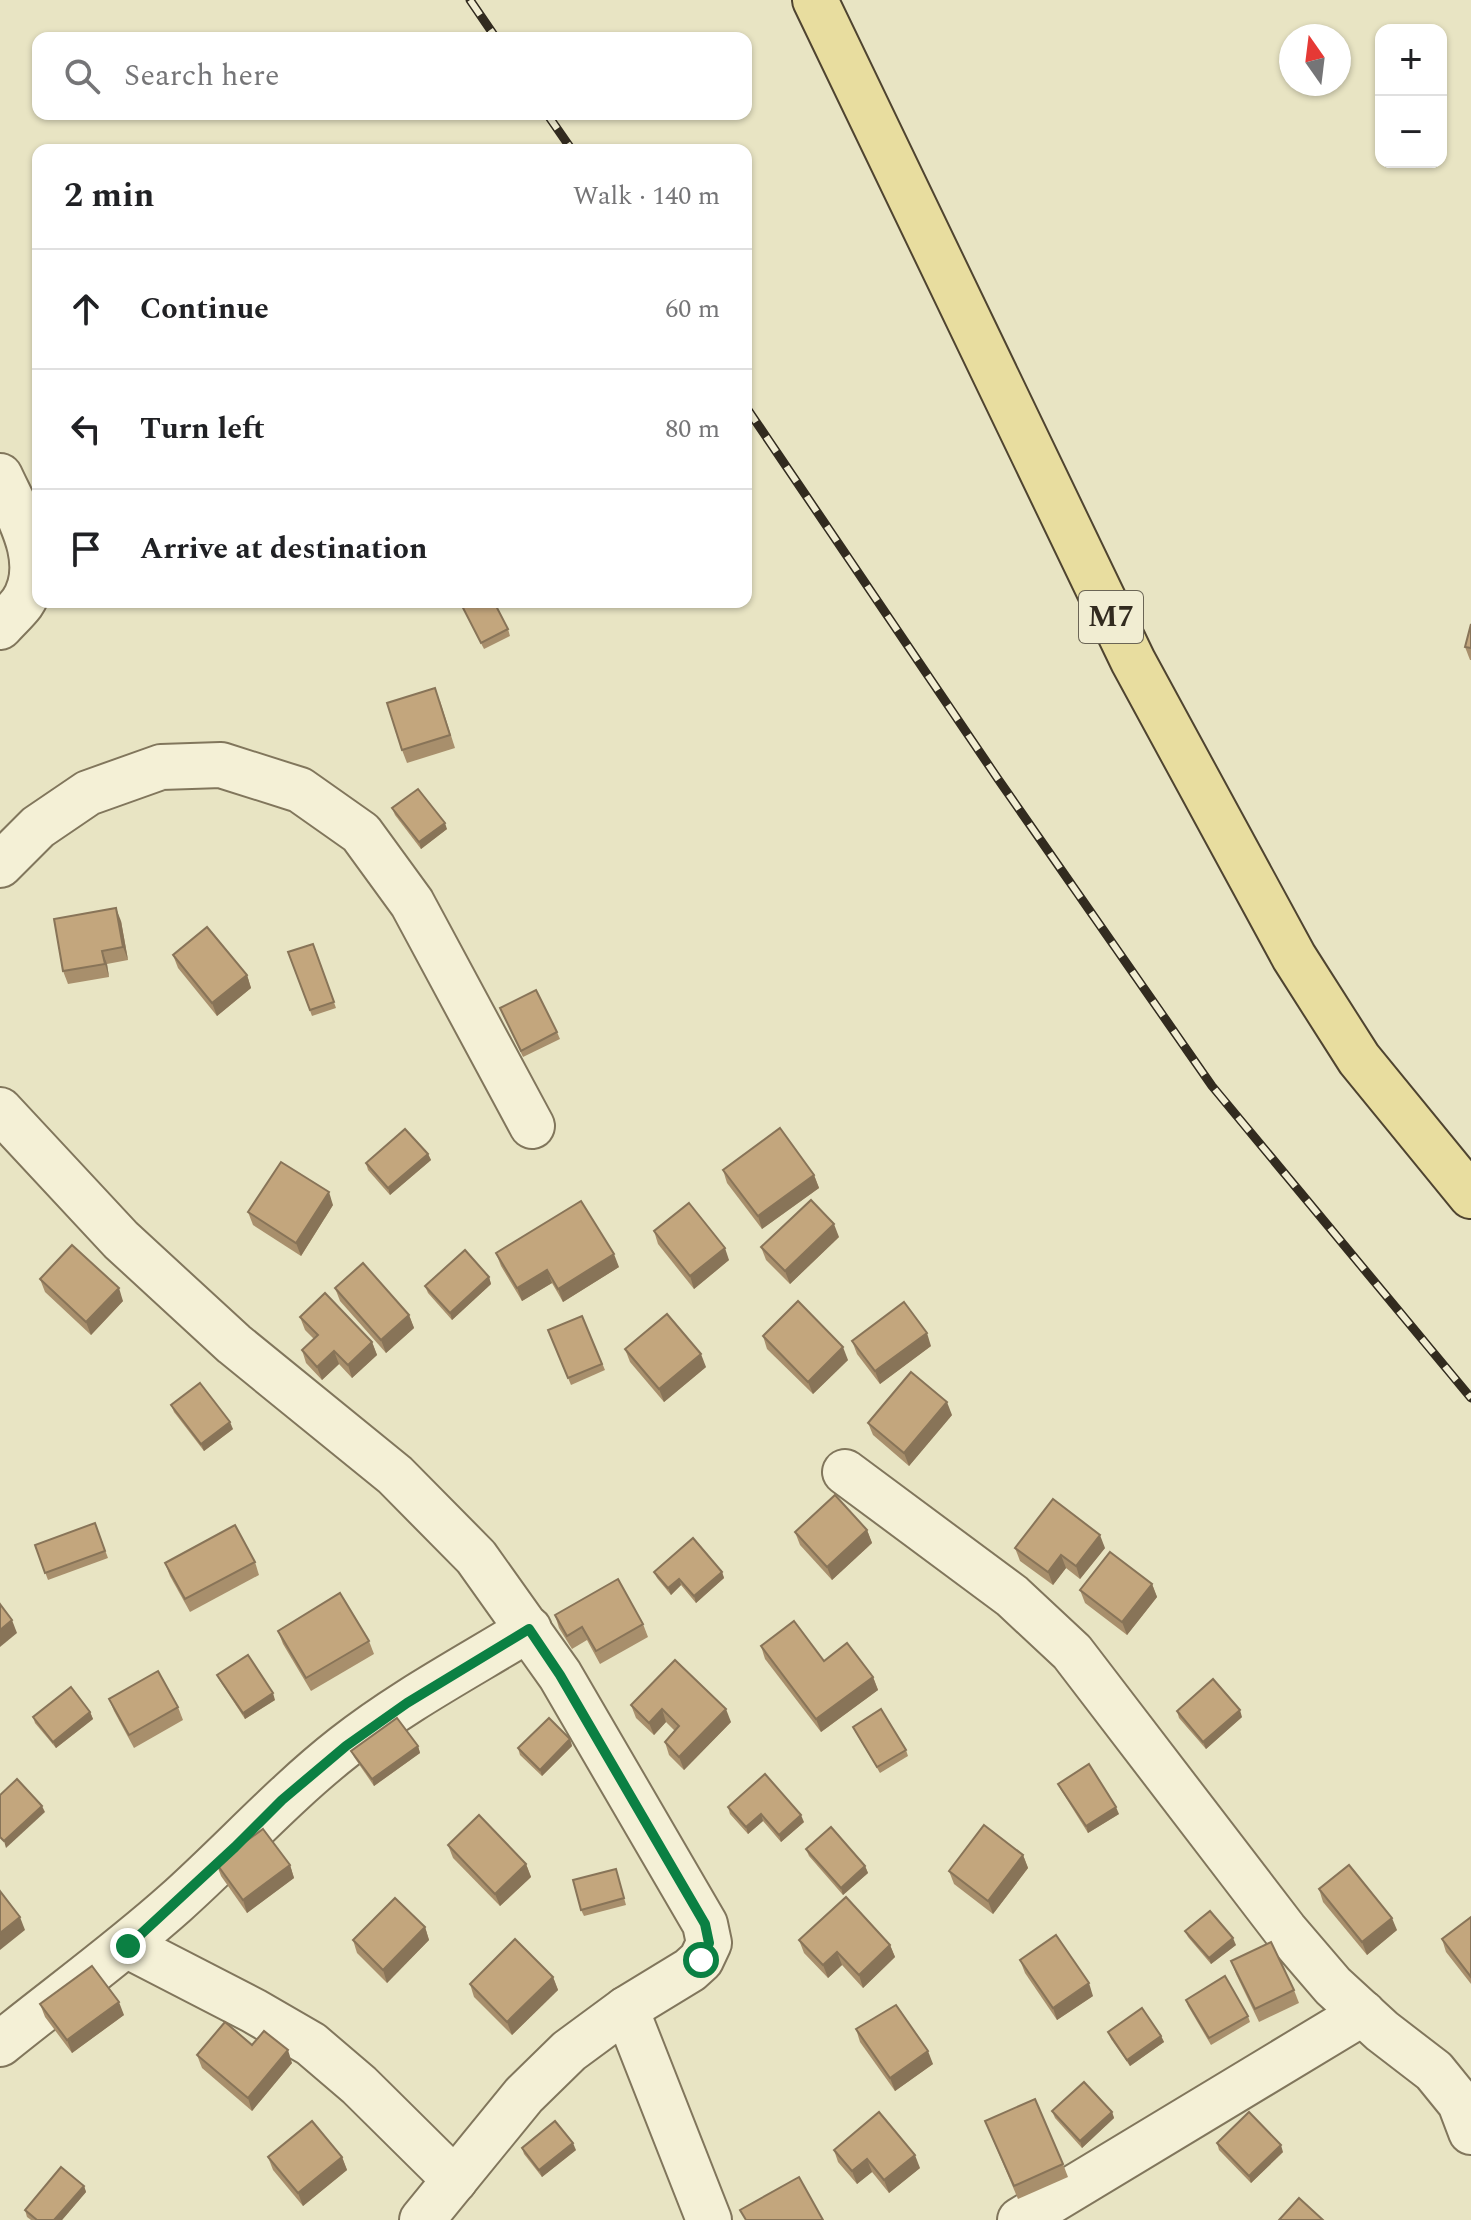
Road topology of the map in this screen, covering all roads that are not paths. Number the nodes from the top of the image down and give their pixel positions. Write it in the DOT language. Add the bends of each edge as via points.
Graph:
graph roads {
  1 [pos="815,0"];
  2 [pos="0,476"];
  3 [pos="0,627"];
  4 [pos="0,865"];
  5 [pos="2,1120"];
  6 [pos="532,1126"];
  7 [pos="1470,1192"];
  8 [pos="845,1472"];
  9 [pos="529,1629"];
  10 [pos="128,1946"];
  11 [pos="626,2009"];
  12 [pos="1363,2013"];
  13 [pos="0,2044"];
  14 [pos="1471,2132"];
  15 [pos="455,2180"];
  16 [pos="422,2220"];
  17 [pos="709,2220"];
  18 [pos="1020,2220"];
  1 -- 7 [label="main road, M7" via="1133,661 1294,957 1359,1059"];
  2 -- 3 [label="street" via="31,544 31,576 23,601"];
  4 -- 6 [label="street" via="38,827 88,793 161,767 221,765 300,790 361,833 412,903"];
  5 -- 9 [label="street" via="234,1344 395,1475 476,1557"];
  8 -- 12 [label="street" via="1012,1596 1072,1652 1285,1930"];
  9 -- 10 [label="street" via="346,1746"];
  9 -- 11 [label="street" via="705,1924 709,1943 701,1960"];
  10 -- 13 [label="street"];
  10 -- 15 [label="street" via="311,2044"];
  11 -- 15 [label="street" via="569,2051 524,2095"];
  11 -- 17 [label="street"];
  12 -- 14 [label="street" via="1434,2071 1460,2103"];
  12 -- 18 [label="street"];
  15 -- 16 [label="street"];
}
